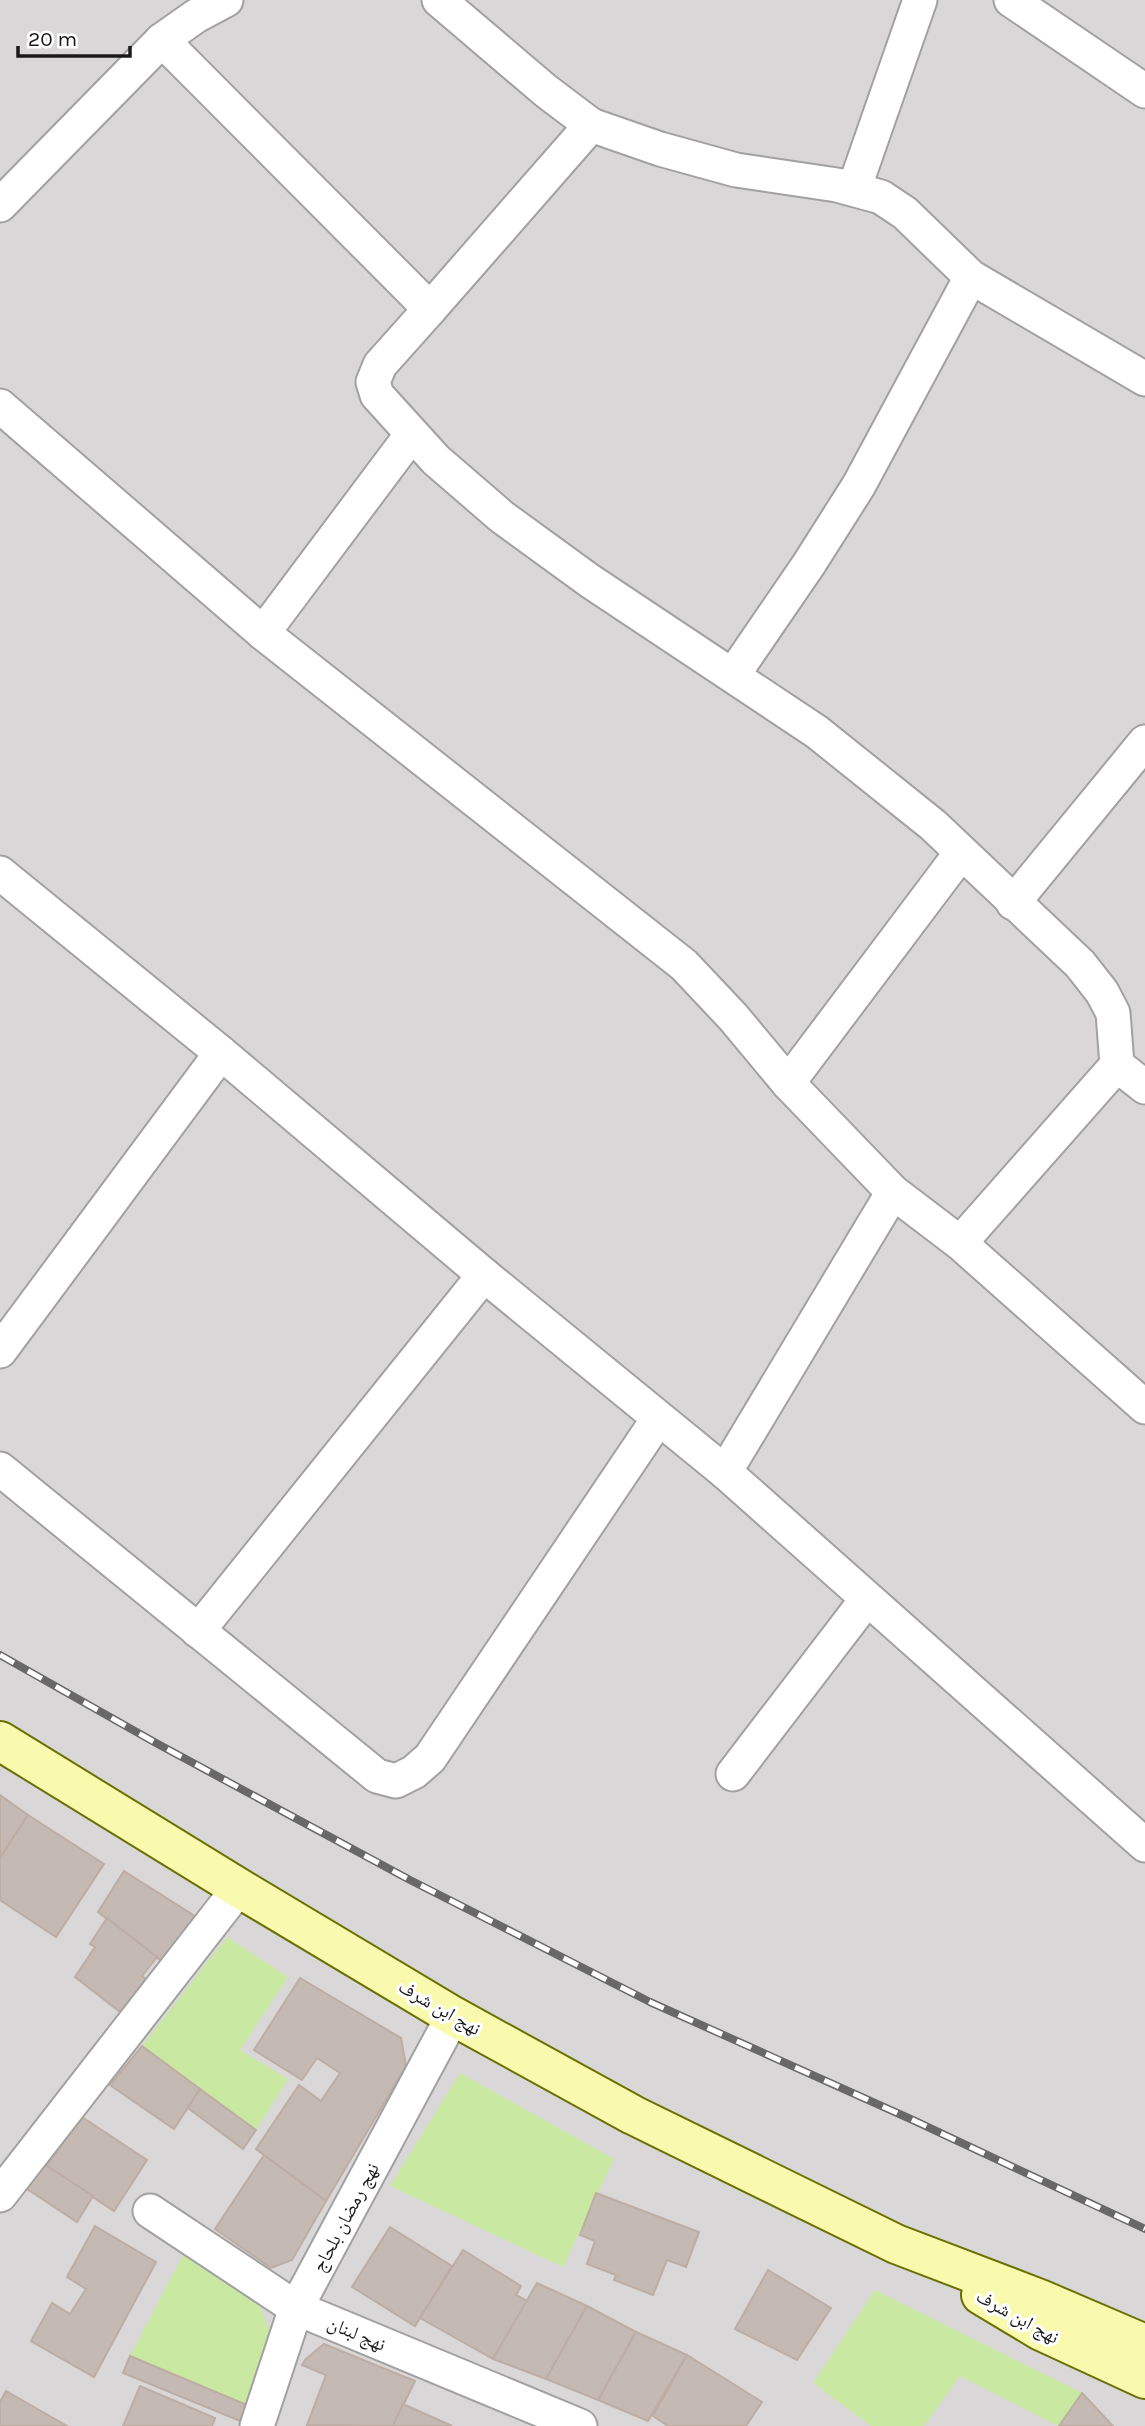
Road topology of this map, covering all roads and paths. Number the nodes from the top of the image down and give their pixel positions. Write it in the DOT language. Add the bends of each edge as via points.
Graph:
graph roads {
  1 [pos="226,0"];
  2 [pos="439,0"];
  3 [pos="920,0"];
  4 [pos="1011,0"];
  5 [pos="162,40"];
  6 [pos="1145,91"];
  7 [pos="591,125"];
  8 [pos="855,190"];
  9 [pos="0,205"];
  10 [pos="971,277"];
  11 [pos="430,309"];
  12 [pos="1145,379"];
  13 [pos="0,406"];
  14 [pos="412,434"];
  15 [pos="262,633"];
  16 [pos="733,675"];
  17 [pos="1144,745"];
  18 [pos="961,853"];
  19 [pos="0,873"];
  20 [pos="1013,903"];
  21 [pos="221,1053"];
  22 [pos="1117,1065"];
  23 [pos="788,1083"];
  24 [pos="1145,1087"];
  25 [pos="893,1192"];
  26 [pos="960,1243"];
  27 [pos="484,1275"];
  28 [pos="0,1351"];
  29 [pos="1145,1407"];
  30 [pos="658,1419"];
  31 [pos="0,1469"];
  32 [pos="724,1472"];
  33 [pos="867,1599"];
  34 [pos="198,1631"];
  35 [pos="0,1741"];
  36 [pos="733,1774"];
  37 [pos="1145,1845"];
  38 [pos="239,1888"];
  39 [pos="453,2016"];
  40 [pos="0,2195"];
  41 [pos="150,2211"];
  42 [pos="895,2244"];
  43 [pos="296,2308"];
  44 [pos="1145,2344"];
  45 [pos="1145,2379"];
  46 [pos="257,2426"];
  47 [pos="580,2426"];
  1 -- 5 [label="street"];
  2 -- 7 [label="street"];
  3 -- 8 [label="street"];
  4 -- 6 [label="street"];
  5 -- 9 [label="street"];
  5 -- 11 [label="street"];
  7 -- 8 [label="street" via="736,170"];
  7 -- 11 [label="street"];
  8 -- 10 [label="street" via="881,197 905,213"];
  10 -- 12 [label="street"];
  10 -- 16 [label="street" via="859,485"];
  11 -- 14 [label="street" via="380,365 373,382 377,395"];
  13 -- 15 [label="street"];
  14 -- 15 [label="street"];
  14 -- 16 [label="street" via="502,517"];
  15 -- 23 [label="street" via="684,965"];
  16 -- 18 [label="street" via="817,732"];
  17 -- 20 [label="street"];
  18 -- 20 [label="street"];
  18 -- 23 [label="street"];
  19 -- 21 [label="street"];
  20 -- 22 [label="street" via="1080,964 1102,992 1113,1013"];
  21 -- 27 [label="street"];
  21 -- 28 [label="street"];
  22 -- 24 [label="street"];
  22 -- 26 [label="street"];
  23 -- 25 [label="street"];
  25 -- 26 [label="street"];
  25 -- 32 [label="street"];
  26 -- 29 [label="street"];
  27 -- 30 [label="street"];
  27 -- 34 [label="street"];
  30 -- 32 [label="street"];
  30 -- 34 [label="street" via="430,1758 396,1781 377,1776"];
  31 -- 34 [label="street"];
  32 -- 33 [label="street"];
  33 -- 36 [label="street"];
  33 -- 37 [label="street"];
  35 -- 38 [label="main road, نهج ابن شرف"];
  38 -- 39 [label="main road, نهج ابن شرف"];
  38 -- 40 [label="street"];
  39 -- 42 [label="main road, نهج ابن شرف" via="633,2115"];
  39 -- 43 [label="street, نهج رمضان بلحاج"];
  41 -- 43 [label="street, نهج لبنان"];
  42 -- 44 [label="main road, نهج ابن شرف" via="1040,2298"];
  42 -- 45 [label="main road, نهج ابن شرف" via="1041,2331"];
  43 -- 46 [label="street, نهج رمضان بلحاج"];
  43 -- 47 [label="street, نهج لبنان"];
}
